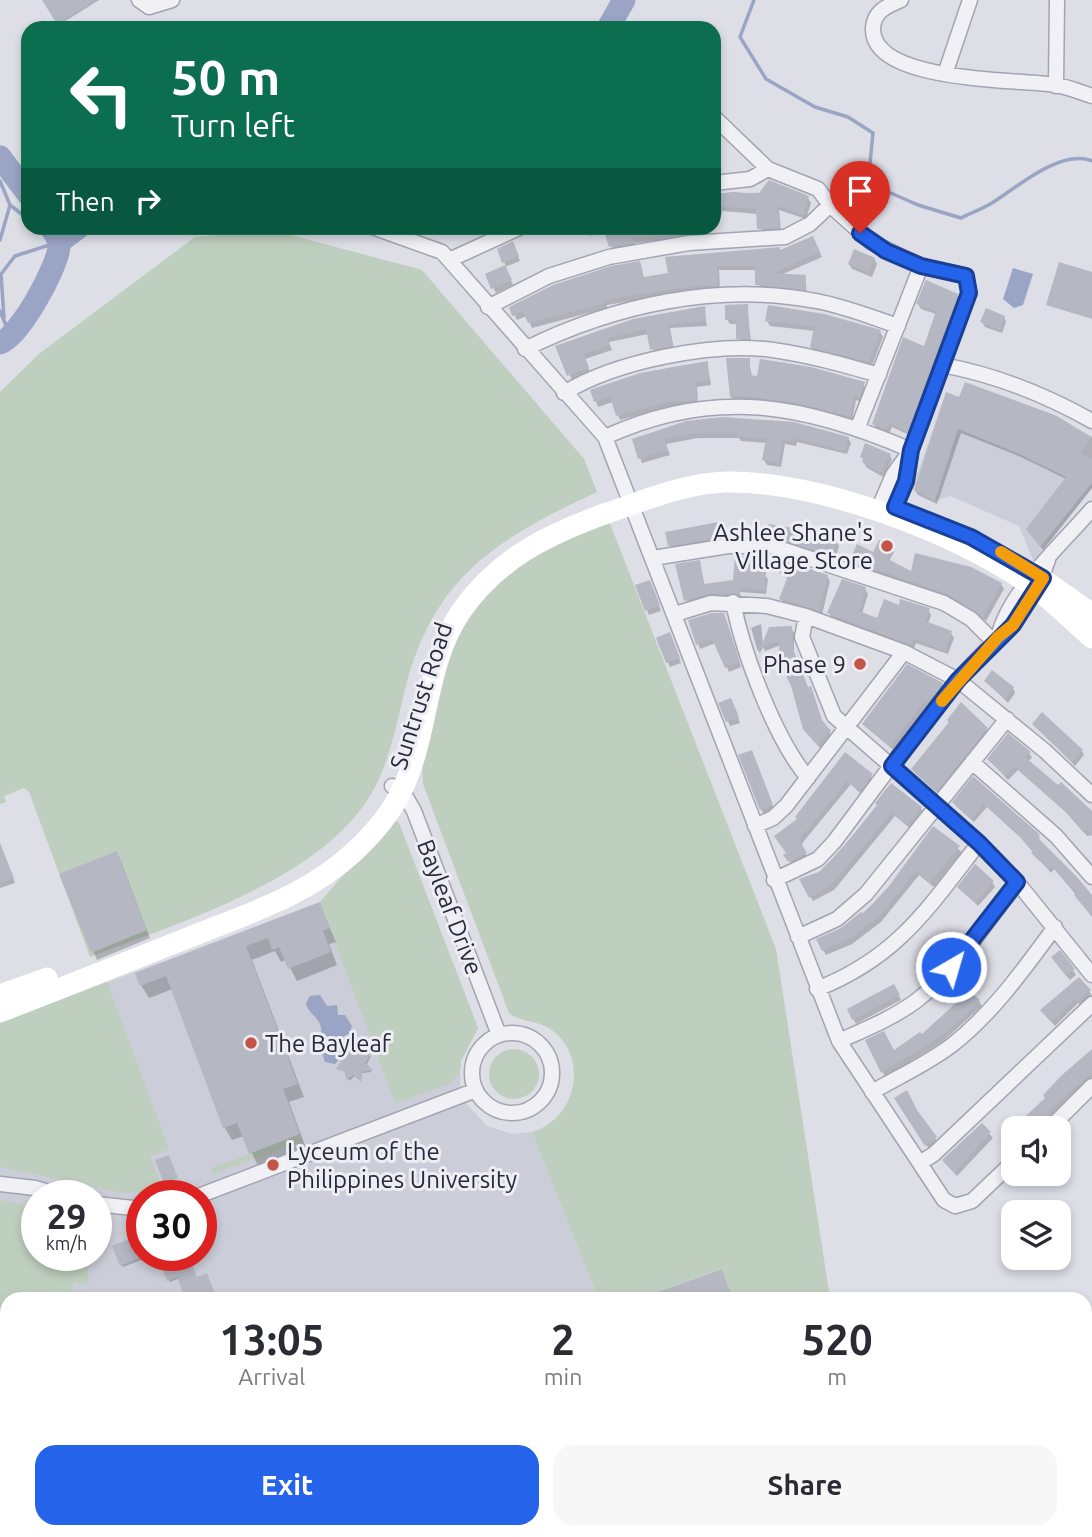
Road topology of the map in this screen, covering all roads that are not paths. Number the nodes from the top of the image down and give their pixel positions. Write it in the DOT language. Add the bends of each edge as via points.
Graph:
graph roads {
  1 [pos="139,0"];
  2 [pos="172,0"];
  3 [pos="901,0"];
  4 [pos="970,0"];
  5 [pos="1056,0"];
  6 [pos="945,74"];
  7 [pos="1056,86"];
  8 [pos="1092,96"];
  9 [pos="721,125"];
  10 [pos="768,169"];
  11 [pos="721,182"];
  12 [pos="830,205"];
  13 [pos="413,235"];
  14 [pos="486,235"];
  15 [pos="449,260"];
  16 [pos="921,266"];
  17 [pos="488,307"];
  18 [pos="898,326"];
  19 [pos="525,349"];
  20 [pos="942,365"];
  21 [pos="879,375"];
  22 [pos="564,393"];
  23 [pos="1092,421"];
  24 [pos="858,427"];
  25 [pos="605,437"];
  26 [pos="911,450"];
  27 [pos="630,499"];
  28 [pos="886,509"];
  29 [pos="1092,509"];
  30 [pos="653,558"];
  31 [pos="1038,577"];
  32 [pos="733,602"];
  33 [pos="675,614"];
  34 [pos="1092,614"];
  35 [pos="806,616"];
  36 [pos="1092,637"];
  37 [pos="996,639"];
  38 [pos="904,652"];
  39 [pos="958,680"];
  40 [pos="1007,719"];
  41 [pos="846,729"];
  42 [pos="972,762"];
  43 [pos="892,766"];
  44 [pos="808,778"];
  45 [pos="397,788"];
  46 [pos="1092,795"];
  47 [pos="938,807"];
  48 [pos="755,826"];
  49 [pos="979,843"];
  50 [pos="1092,877"];
  51 [pos="775,880"];
  52 [pos="1017,882"];
  53 [pos="1055,926"];
  54 [pos="798,937"];
  55 [pos="1092,975"];
  56 [pos="817,989"];
  57 [pos="0,995"];
  58 [pos="1092,1004"];
  59 [pos="0,1012"];
  60 [pos="499,1035"];
  61 [pos="839,1041"];
  62 [pos="1092,1086"];
  63 [pos="476,1090"];
  64 [pos="872,1092"];
  65 [pos="1062,1116"];
  66 [pos="920,1163"];
  67 [pos="1001,1173"];
  68 [pos="0,1184"];
  69 [pos="21,1188"];
  70 [pos="217,1189"];
  1 -- 2 [label="street" via="149,7"];
  3 -- 6 [label="street" via="875,18 877,45 899,63"];
  4 -- 6 [label="street"];
  5 -- 7 [label="street"];
  6 -- 7 [label="street"];
  7 -- 8 [label="street"];
  9 -- 10 [label="street"];
  10 -- 11 [label="street" via="740,181"];
  10 -- 12 [label="street" via="818,189"];
  12 -- 16 [label="street" via="871,242"];
  12 -- 17 [label="street" via="810,224 785,237 689,243 609,257 549,276"];
  13 -- 15 [label="street"];
  14 -- 15 [label="street"];
  15 -- 17 [label="street"];
  16 -- 18 [label="street"];
  16 -- 20 [label="street" via="966,276 969,284"];
  17 -- 19 [label="street"];
  18 -- 19 [label="street" via="816,301 725,295 668,301 609,316"];
  18 -- 21 [label="street"];
  19 -- 22 [label="street"];
  20 -- 23 [label="street" via="990,374"];
  20 -- 26 [label="street"];
  21 -- 22 [label="street" via="771,350 736,350 653,361 579,383"];
  21 -- 24 [label="street"];
  22 -- 25 [label="street"];
  24 -- 25 [label="street" via="792,411 695,407 636,422"];
  24 -- 26 [label="street"];
  25 -- 27 [label="street"];
  26 -- 28 [label="street" via="893,475"];
  27 -- 28 [label="street, Suntrust Road" via="725,482 793,489"];
  27 -- 30 [label="street"];
  27 -- 45 [label="street, Suntrust Road" via="534,543 473,595 441,651 412,764"];
  28 -- 31 [label="street, Suntrust Road"];
  29 -- 31 [label="street"];
  30 -- 33 [label="street"];
  30 -- 37 [label="street" via="728,546 772,546 944,603"];
  31 -- 34 [label="street, Suntrust Road"];
  31 -- 36 [label="street, Suntrust Road"];
  31 -- 37 [label="street" via="1003,617"];
  32 -- 33 [label="street" via="710,603"];
  32 -- 35 [label="street"];
  32 -- 44 [label="street" via="740,633 788,752"];
  33 -- 48 [label="street"];
  35 -- 38 [label="street"];
  35 -- 41 [label="street" via="802,637 829,708"];
  37 -- 39 [label="street"];
  38 -- 39 [label="street"];
  38 -- 41 [label="street"];
  39 -- 40 [label="street"];
  39 -- 43 [label="street"];
  40 -- 42 [label="street"];
  40 -- 46 [label="street"];
  41 -- 43 [label="street"];
  41 -- 44 [label="street"];
  42 -- 47 [label="street"];
  42 -- 50 [label="street" via="1030,811"];
  43 -- 47 [label="street"];
  43 -- 51 [label="street" via="818,859"];
  44 -- 48 [label="street" via="786,807"];
  45 -- 57 [label="street" via="360,832 296,883"];
  45 -- 59 [label="street" via="391,810 367,839 302,892"];
  45 -- 60 [label="street, Bayleaf Drive" via="414,811"];
  47 -- 49 [label="street"];
  47 -- 54 [label="street" via="852,908"];
  48 -- 51 [label="street"];
  49 -- 52 [label="street"];
  49 -- 56 [label="street" via="899,941 864,967"];
  51 -- 54 [label="street"];
  52 -- 53 [label="street"];
  52 -- 61 [label="street" via="951,967 918,999"];
  53 -- 55 [label="street"];
  53 -- 64 [label="street" via="999,1001 975,1025 928,1061"];
  54 -- 56 [label="street"];
  56 -- 61 [label="street"];
  58 -- 66 [label="street"];
  60 -- 63 [label="street" via="476,1057"];
  60 -- 63 [label="street" via="523,1034 543,1048 552,1070 549,1088 534,1107 516,1113 493,1107"];
  61 -- 64 [label="street"];
  62 -- 65 [label="street"];
  63 -- 70 [label="street"];
  64 -- 66 [label="street"];
  66 -- 67 [label="street" via="944,1200 955,1206 972,1201"];
  68 -- 69 [label="street"];
}
